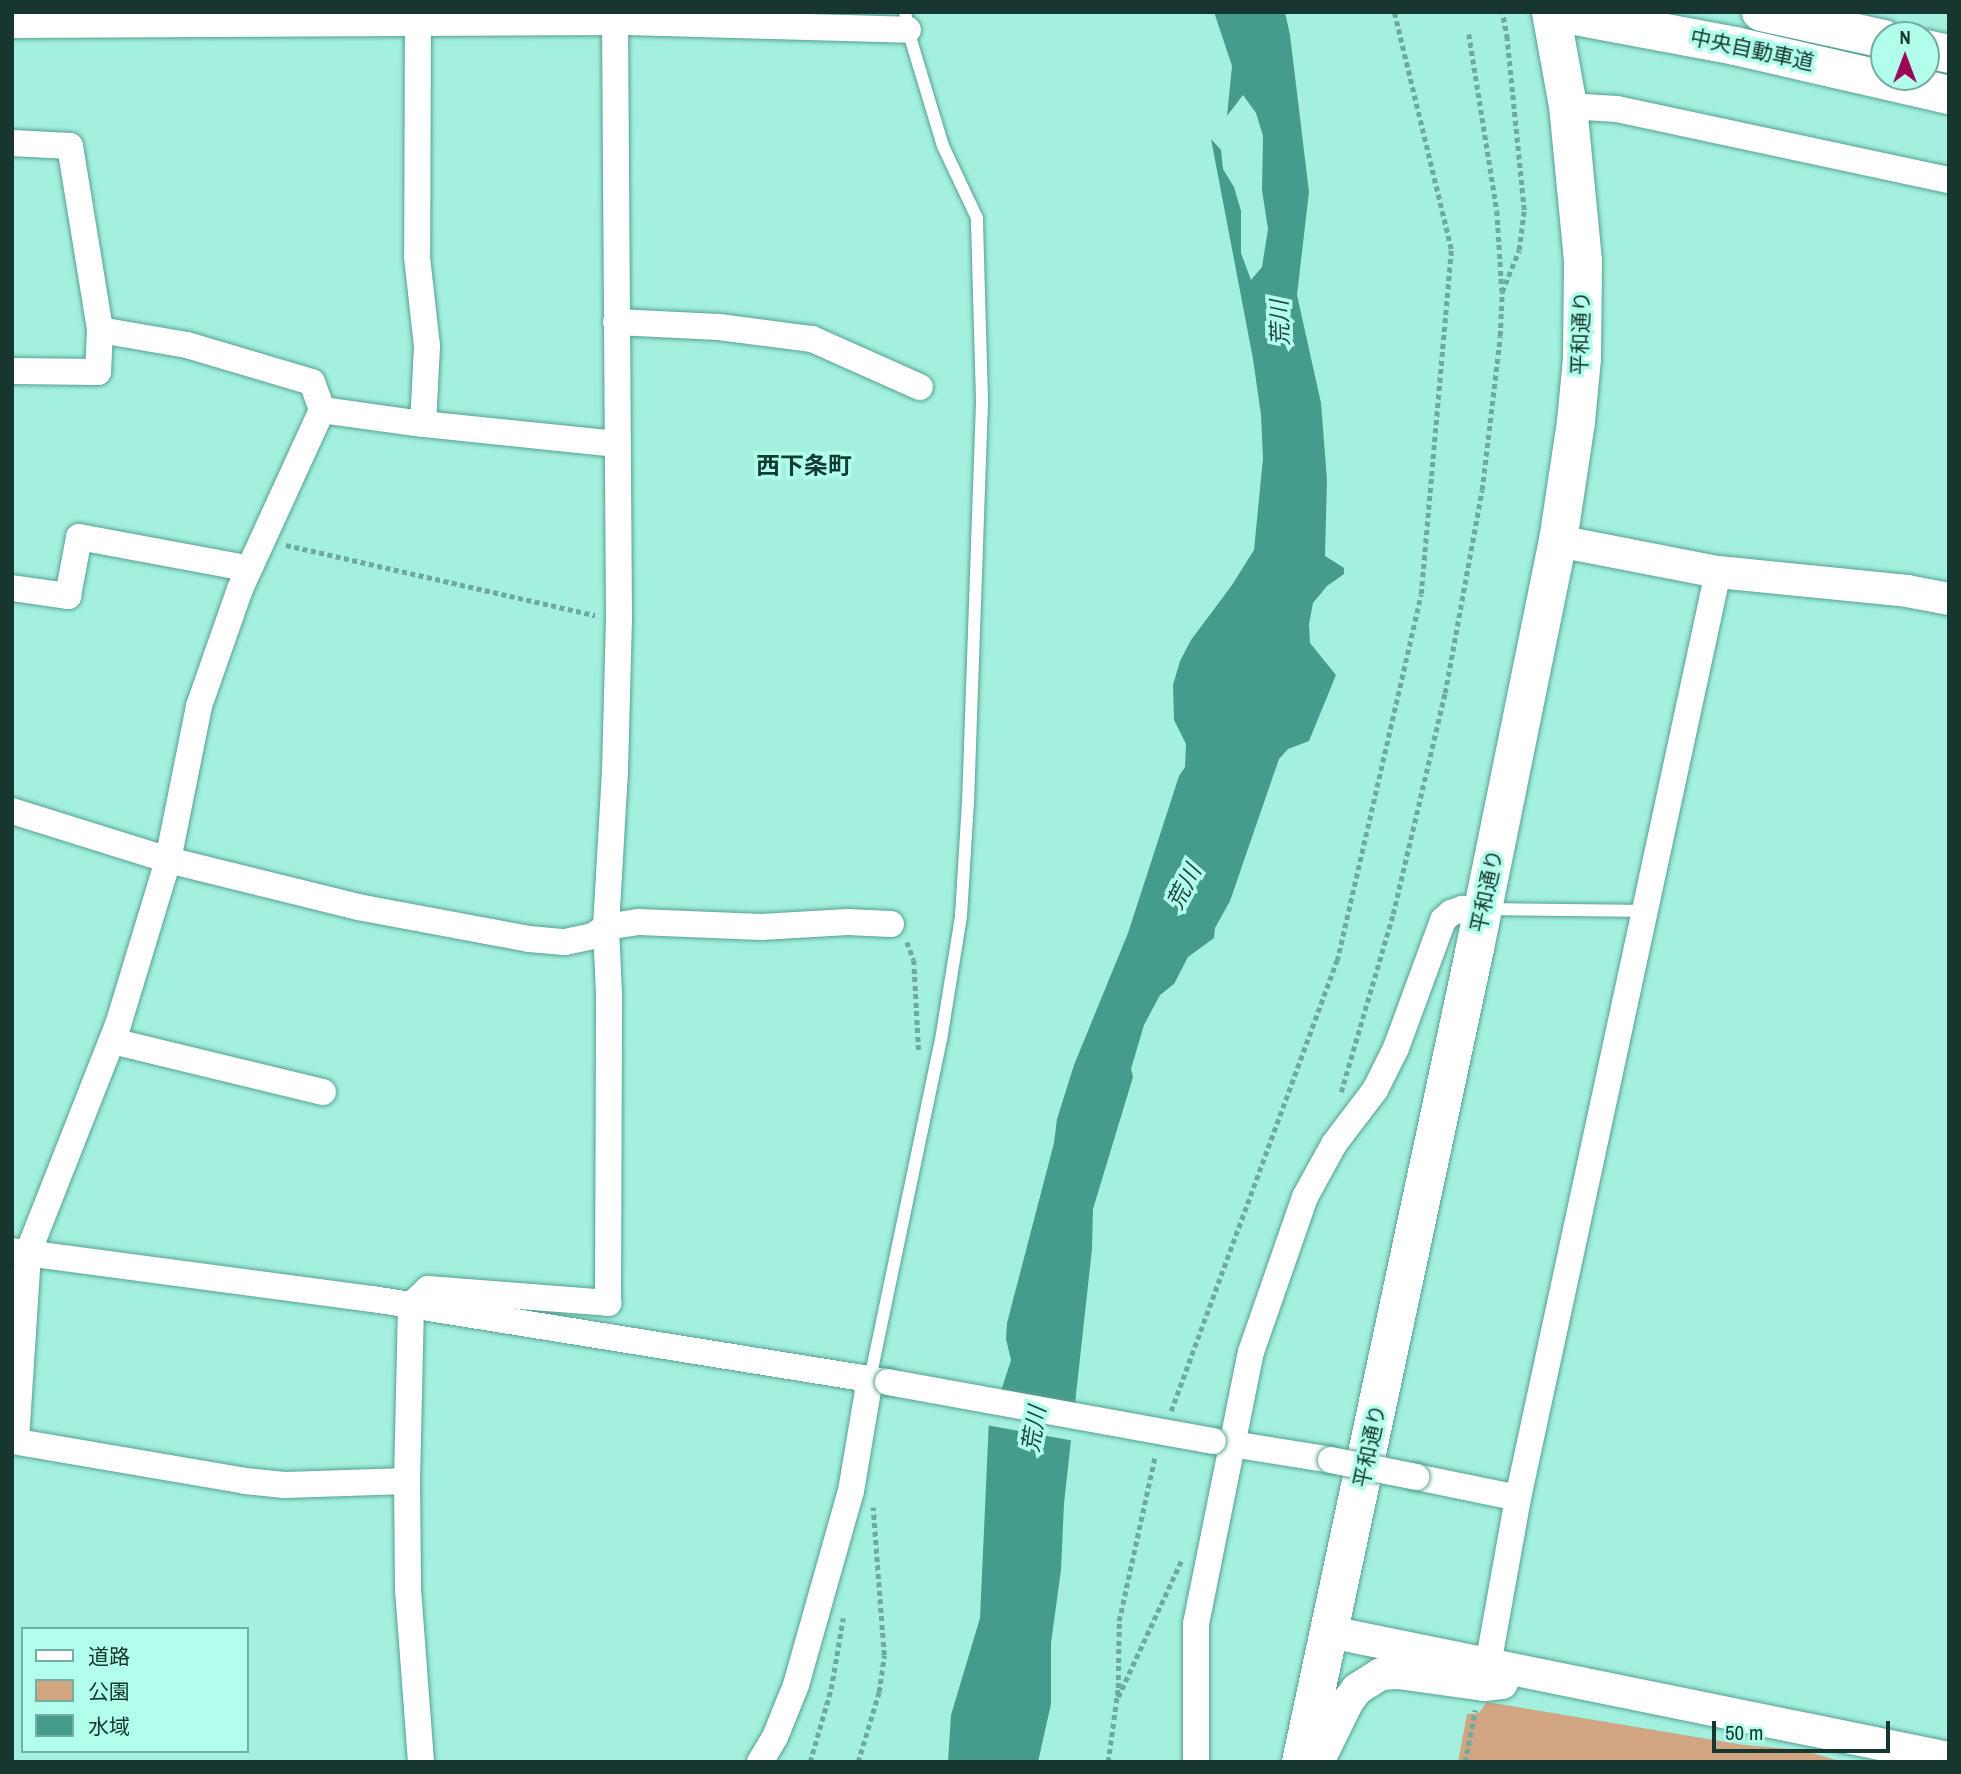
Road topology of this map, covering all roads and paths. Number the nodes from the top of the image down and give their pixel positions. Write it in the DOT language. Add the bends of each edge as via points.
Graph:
graph roads {
  1 [pos="1394,12"];
  2 [pos="1502,12"];
  3 [pos="1761,12"];
  4 [pos="1562,14"];
  5 [pos="418,18"];
  6 [pos="906,21"];
  7 [pos="615,22"];
  8 [pos="12,25"];
  9 [pos="1469,34"];
  10 [pos="1870,35"];
  11 [pos="1949,95"];
  12 [pos="1568,106"];
  13 [pos="12,143"];
  14 [pos="1949,180"];
  15 [pos="1502,292"];
  16 [pos="616,322"];
  17 [pos="100,330"];
  18 [pos="12,371"];
  19 [pos="920,387"];
  20 [pos="322,410"];
  21 [pos="424,424"];
  22 [pos="616,444"];
  23 [pos="261,539"];
  24 [pos="1558,541"];
  25 [pos="247,568"];
  26 [pos="1718,572"];
  27 [pos="12,587"];
  28 [pos="1949,599"];
  29 [pos="619,620"];
  30 [pos="12,811"];
  31 [pos="168,860"];
  32 [pos="1483,909"];
  33 [pos="1644,911"];
  34 [pos="891,924"];
  35 [pos="606,927"];
  36 [pos="112,1041"];
  37 [pos="919,1063"];
  38 [pos="323,1092"];
  39 [pos="1340,1097"];
  40 [pos="20,1252"];
  41 [pos="411,1305"];
  42 [pos="879,1381"];
  43 [pos="1167,1422"];
  44 [pos="14,1441"];
  45 [pos="1223,1443"];
  46 [pos="1158,1448"];
  47 [pos="407,1481"];
  48 [pos="1518,1498"];
  49 [pos="873,1504"];
  50 [pos="1183,1557"];
  51 [pos="1330,1632"];
  52 [pos="1488,1665"];
  53 [pos="1555,1679"];
  54 [pos="1116,1701"];
  55 [pos="1475,1706"];
  56 [pos="1949,1758"];
  57 [pos="421,1762"];
  58 [pos="760,1762"];
  59 [pos="858,1762"];
  60 [pos="1108,1762"];
  61 [pos="1196,1762"];
  62 [pos="1301,1762"];
  63 [pos="1318,1762"];
  64 [pos="1465,1762"];
  1 -- 43 [label="path" via="1451,249 1421,594 1337,961"];
  2 -- 15 [label="path" via="1524,209 1519,250"];
  3 -- 10 [label="highway, 中央自動車道"];
  4 -- 11 [label="highway, 中央自動車道" via="1735,46"];
  4 -- 12 [label="highway, 平和通り"];
  5 -- 7 [label="street"];
  5 -- 8 [label="street"];
  5 -- 21 [label="street" via="417,257 427,346"];
  6 -- 7 [label="street"];
  6 -- 42 [label="lane" via="943,146 977,218 982,401 961,916"];
  7 -- 16 [label="street"];
  9 -- 15 [label="path" via="1497,211"];
  12 -- 14 [label="street" via="1618,109"];
  12 -- 24 [label="highway, 平和通り" via="1583,261 1582,358"];
  13 -- 17 [label="street" via="70,146"];
  15 -- 39 [label="path" via="1482,490 1445,692 1393,914"];
  16 -- 19 [label="street" via="719,327 812,339"];
  16 -- 22 [label="street"];
  17 -- 18 [label="street" via="98,372"];
  17 -- 20 [label="street" via="187,345 312,382"];
  20 -- 21 [label="street"];
  20 -- 23 [label="street"];
  21 -- 22 [label="street"];
  22 -- 29 [label="street"];
  23 -- 25 [label="street"];
  23 -- 29 [label="path"];
  24 -- 26 [label="street"];
  24 -- 32 [label="highway, 平和通り"];
  25 -- 27 [label="street" via="79,537 68,596"];
  25 -- 31 [label="street" via="199,706"];
  26 -- 28 [label="street"];
  26 -- 33 [label="street"];
  29 -- 35 [label="street"];
  30 -- 31 [label="street"];
  31 -- 35 [label="street" via="358,907 529,939 565,942 593,936"];
  31 -- 36 [label="street"];
  32 -- 33 [label="lane"];
  32 -- 45 [label="street" via="1451,912 1443,920 1396,1048 1375,1090 1334,1144 1305,1197"];
  32 -- 51 [label="highway, 平和通り"];
  33 -- 48 [label="street"];
  34 -- 35 [label="street" via="761,927 639,922"];
  34 -- 37 [label="path" via="905,936 914,960"];
  35 -- 41 [label="street" via="608,1303 428,1289"];
  36 -- 38 [label="street"];
  36 -- 40 [label="street"];
  40 -- 41 [label="street"];
  40 -- 44 [label="street"];
  41 -- 42 [label="street"];
  41 -- 47 [label="street"];
  42 -- 45 [label="street, bridge"];
  42 -- 58 [label="street" via="796,1685"];
  44 -- 47 [label="street" via="259,1483"];
  45 -- 48 [label="street, bridge"];
  45 -- 61 [label="street" via="1196,1624"];
  46 -- 54 [label="path" via="1119,1621"];
  47 -- 57 [label="street" via="408,1590"];
  48 -- 52 [label="street"];
  49 -- 59 [label="path" via="884,1655 879,1692"];
  50 -- 54 [label="path"];
  51 -- 52 [label="street"];
  51 -- 62 [label="highway, 平和通り"];
  52 -- 53 [label="street"];
  53 -- 56 [label="street"];
  53 -- 63 [label="street" via="1484,1685 1381,1674 1357,1689 1348,1701"];
  54 -- 60 [label="path"];
  55 -- 64 [label="path"];
}
